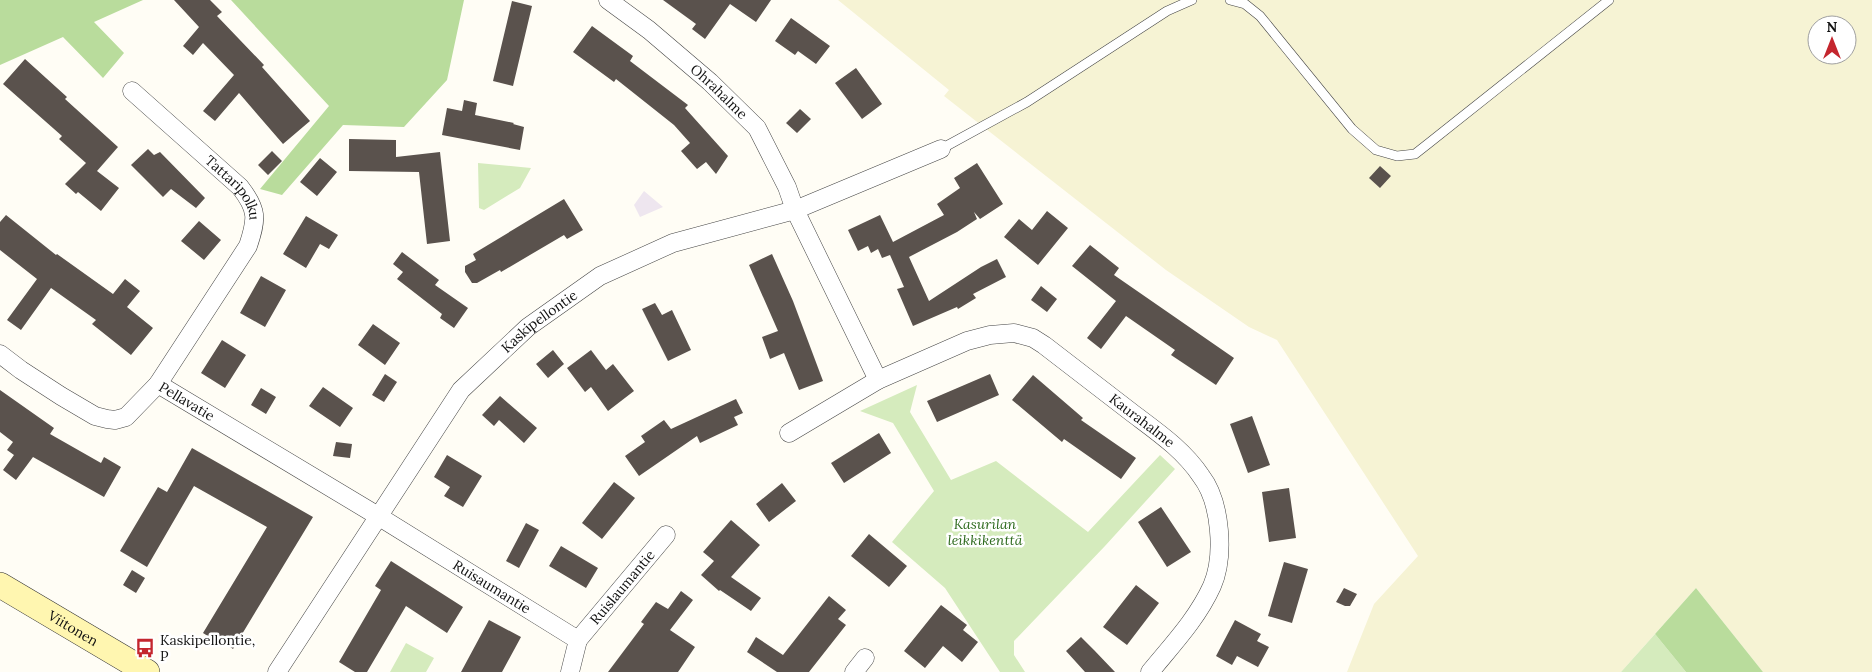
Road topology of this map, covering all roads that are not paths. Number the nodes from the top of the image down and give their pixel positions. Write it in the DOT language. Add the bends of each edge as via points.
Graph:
graph roads {
  1 [pos="608,0"];
  2 [pos="1192,0"];
  3 [pos="1230,0"];
  4 [pos="1609,0"];
  5 [pos="1246,2"];
  6 [pos="132,91"];
  7 [pos="941,150"];
  8 [pos="794,210"];
  9 [pos="0,354"];
  10 [pos="878,380"];
  11 [pos="158,384"];
  12 [pos="789,432"];
  13 [pos="378,516"];
  14 [pos="666,535"];
  15 [pos="0,585"];
  16 [pos="578,640"];
  17 [pos="865,658"];
  18 [pos="147,672"];
  19 [pos="277,672"];
  20 [pos="570,672"];
  21 [pos="854,672"];
  22 [pos="1150,672"];
  1 -- 8 [label="street, Ohrahalme" via="704,77 757,128 787,187"];
  2 -- 7 [label="lane" via="1167,11 1027,102"];
  3 -- 5 [label="lane"];
  4 -- 5 [label="lane" via="1430,143 1415,154 1397,156 1376,150 1352,129"];
  6 -- 11 [label="street, Tattaripolku" via="240,187 255,214 248,246"];
  7 -- 8 [label="street, Kaskipellontie"];
  8 -- 10 [label="street"];
  8 -- 13 [label="street, Kaskipellontie" via="673,243 600,276 528,327 461,390"];
  9 -- 11 [label="street, Pellavatie" via="70,401 95,416 107,419 126,417"];
  10 -- 12 [label="street, Kaurahalme"];
  10 -- 22 [label="street, Kaurahalme" via="967,341 1014,333 1044,345 1176,447 1202,476 1214,504 1220,541 1212,586 1194,618"];
  11 -- 13 [label="street, Pellavatie"];
  13 -- 16 [label="street, Ruisaumantie"];
  13 -- 19 [label="street, Kaskipellontie"];
  14 -- 16 [label="street, Ruislaumantie"];
  15 -- 18 [label="main road, Viitonen"];
  16 -- 20 [label="street"];
  17 -- 21 [label="street"];
}
